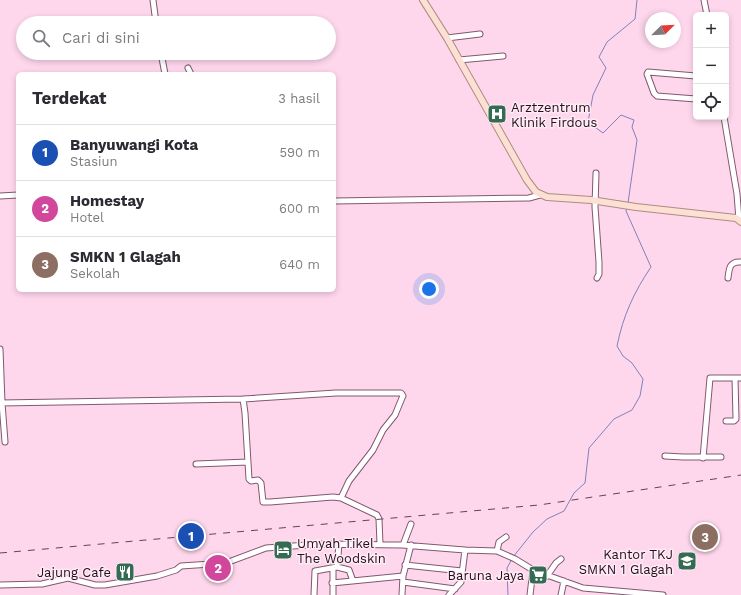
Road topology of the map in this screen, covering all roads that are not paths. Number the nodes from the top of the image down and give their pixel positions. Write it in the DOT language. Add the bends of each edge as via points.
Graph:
graph roads {
  1 [pos="152,0"];
  2 [pos="423,0"];
  3 [pos="704,0"];
  4 [pos="706,12"];
  5 [pos="155,16"];
  6 [pos="480,34"];
  7 [pos="447,38"];
  8 [pos="503,56"];
  9 [pos="162,60"];
  10 [pos="459,60"];
  11 [pos="188,68"];
  12 [pos="165,72"];
  13 [pos="190,72"];
  14 [pos="693,76"];
  15 [pos="693,99"];
  16 [pos="725,120"];
  17 [pos="596,173"];
  18 [pos="16,195"];
  19 [pos="540,195"];
  20 [pos="0,196"];
  21 [pos="336,201"];
  22 [pos="595,201"];
  23 [pos="740,221"];
  24 [pos="739,262"];
  25 [pos="597,278"];
  26 [pos="728,278"];
  27 [pos="0,349"];
  28 [pos="737,378"];
  29 [pos="243,400"];
  30 [pos="1,403"];
  31 [pos="726,421"];
  32 [pos="5,442"];
  33 [pos="665,456"];
  34 [pos="703,458"];
  35 [pos="721,458"];
  36 [pos="248,462"];
  37 [pos="196,464"];
  38 [pos="341,498"];
  39 [pos="411,524"];
  40 [pos="506,537"];
  41 [pos="340,544"];
  42 [pos="380,544"];
  43 [pos="403,545"];
  44 [pos="411,545"];
  45 [pos="466,550"];
  46 [pos="497,551"];
  47 [pos="561,559"];
  48 [pos="405,565"];
  49 [pos="335,568"];
  50 [pos="533,570"];
  51 [pos="462,571"];
  52 [pos="547,576"];
  53 [pos="403,579"];
  54 [pos="353,581"];
  55 [pos="564,581"];
  56 [pos="332,583"];
  57 [pos="0,585"];
  58 [pos="583,588"];
  59 [pos="455,589"];
  60 [pos="314,595"];
  61 [pos="333,595"];
  62 [pos="402,595"];
  63 [pos="449,595"];
  64 [pos="530,595"];
  65 [pos="561,595"];
  66 [pos="581,595"];
  67 [pos="663,595"];
  1 -- 5 [label="street"];
  2 -- 7 [label="main road"];
  3 -- 4 [label="street"];
  6 -- 7 [label="street"];
  7 -- 10 [label="main road"];
  8 -- 10 [label="street"];
  9 -- 12 [label="street"];
  10 -- 19 [label="main road" via="526,180"];
  11 -- 13 [label="street"];
  14 -- 15 [label="street" via="648,72 647,74 657,96"];
  16 -- 23 [label="street"];
  17 -- 22 [label="street"];
  18 -- 20 [label="street"];
  19 -- 21 [label="street" via="529,198"];
  19 -- 22 [label="main road"];
  22 -- 23 [label="main road" via="736,218"];
  22 -- 25 [label="street" via="599,274"];
  24 -- 26 [label="street" via="734,262 730,266"];
  27 -- 30 [label="street"];
  28 -- 31 [label="street" via="736,419"];
  28 -- 34 [label="street" via="710,378"];
  29 -- 30 [label="street"];
  29 -- 36 [label="street"];
  29 -- 38 [label="street" via="336,393 401,392 403,396 395,415 349,481"];
  30 -- 32 [label="street"];
  33 -- 34 [label="street"];
  34 -- 35 [label="street"];
  36 -- 37 [label="street"];
  36 -- 38 [label="street" via="249,479 260,482 264,502"];
  38 -- 42 [label="street" via="377,515"];
  39 -- 43 [label="street"];
  40 -- 46 [label="street" via="499,542"];
  41 -- 42 [label="street"];
  41 -- 49 [label="street"];
  41 -- 57 [label="street" via="266,548 226,563 181,566 160,575 105,585 68,578 42,584"];
  42 -- 43 [label="street"];
  43 -- 44 [label="street"];
  44 -- 45 [label="street"];
  44 -- 48 [label="street"];
  45 -- 46 [label="street"];
  45 -- 51 [label="street"];
  46 -- 50 [label="street"];
  47 -- 52 [label="street"];
  48 -- 51 [label="street"];
  48 -- 53 [label="street"];
  49 -- 54 [label="street" via="349,570"];
  49 -- 56 [label="street"];
  49 -- 60 [label="street" via="315,571"];
  50 -- 52 [label="street"];
  50 -- 64 [label="street"];
  51 -- 59 [label="street" via="461,582"];
  52 -- 55 [label="street"];
  53 -- 54 [label="street"];
  53 -- 59 [label="street"];
  53 -- 62 [label="street"];
  54 -- 56 [label="street"];
  55 -- 58 [label="street"];
  55 -- 65 [label="street"];
  56 -- 61 [label="street"];
  58 -- 66 [label="street"];
  58 -- 67 [label="street"];
  59 -- 63 [label="street"];
}
